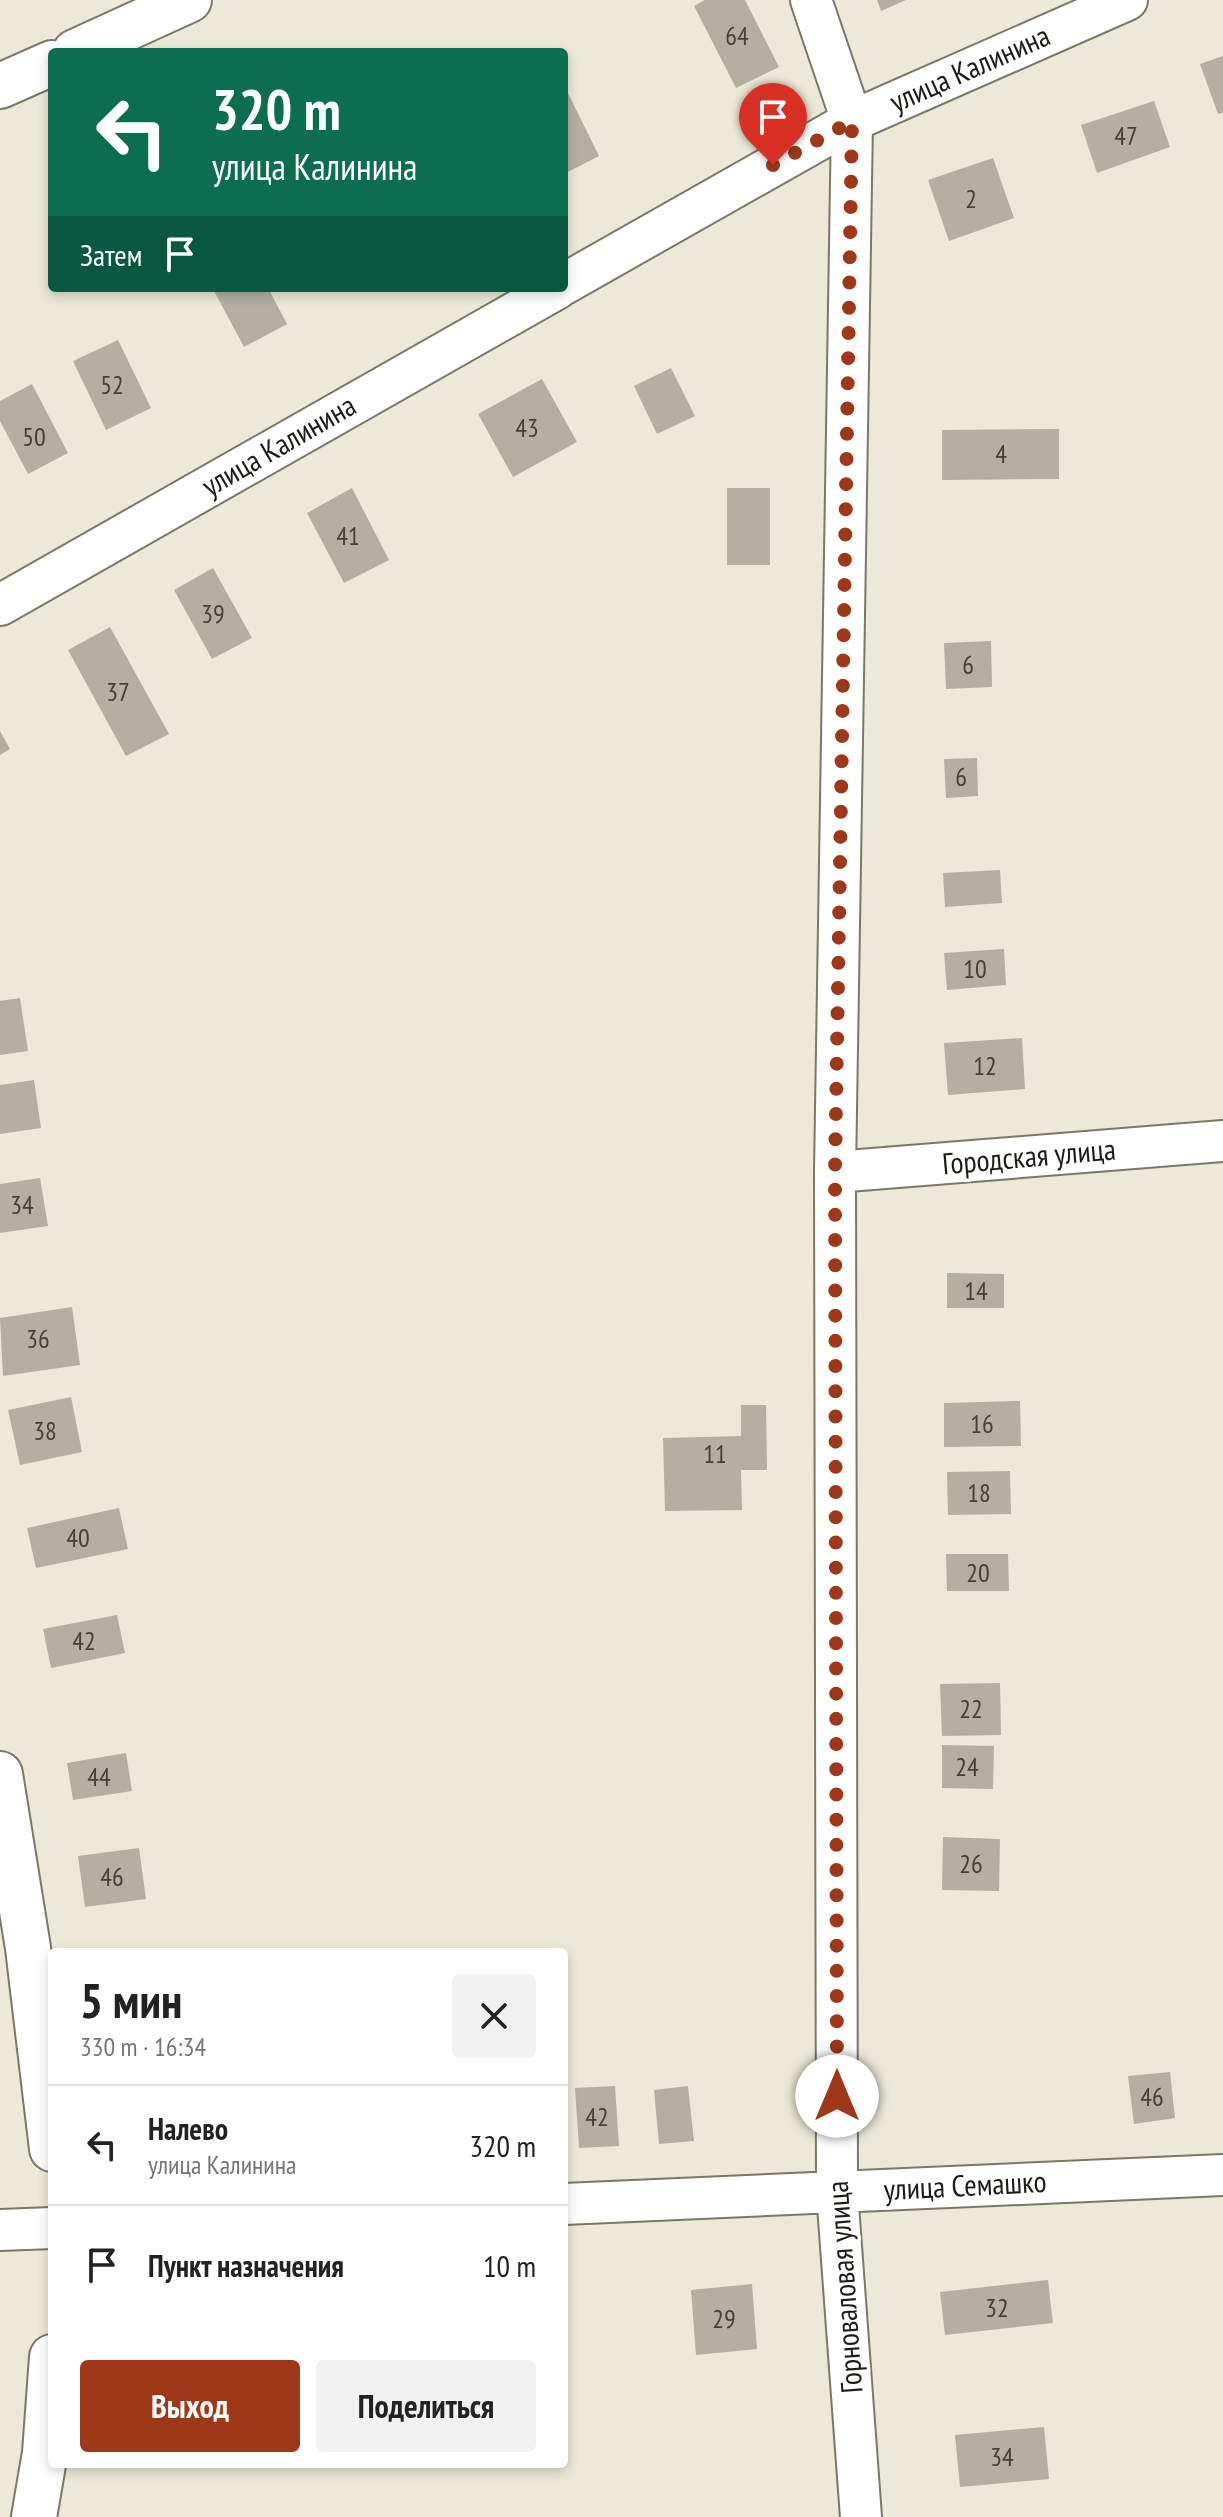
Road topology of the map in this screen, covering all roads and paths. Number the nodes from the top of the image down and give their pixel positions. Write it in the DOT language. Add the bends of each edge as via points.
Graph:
graph roads {
  1 [pos="189,0"];
  2 [pos="811,0"];
  3 [pos="1127,0"];
  4 [pos="84,48"];
  5 [pos="48,65"];
  6 [pos="0,86"];
  7 [pos="852,121"];
  8 [pos="568,282"];
  9 [pos="551,292"];
  10 [pos="0,605"];
  11 [pos="1223,1141"];
  12 [pos="835,1172"];
  13 [pos="0,1774"];
  14 [pos="48,2116"];
  15 [pos="1223,2175"];
  16 [pos="837,2192"];
  17 [pos="568,2204"];
  18 [pos="48,2228"];
  19 [pos="0,2230"];
  20 [pos="48,2412"];
  21 [pos="34,2517"];
  22 [pos="861,2517"];
  1 -- 4 [label="street"];
  2 -- 7 [label="street, Горноваловая улица"];
  3 -- 7 [label="street, улица Калинина"];
  5 -- 6 [label="street"];
  7 -- 8 [label="street, улица Калинина"];
  7 -- 12 [label="street, Горноваловая улица"];
  9 -- 10 [label="street, улица Калинина"];
  11 -- 12 [label="street, Городская улица"];
  12 -- 16 [label="street, Горноваловая улица"];
  13 -- 14 [label="street"];
  15 -- 16 [label="street, улица Семашко"];
  16 -- 17 [label="street, улица Семашко"];
  16 -- 22 [label="street, Горноваловая улица"];
  18 -- 19 [label="street"];
  20 -- 21 [label="street"];
}
